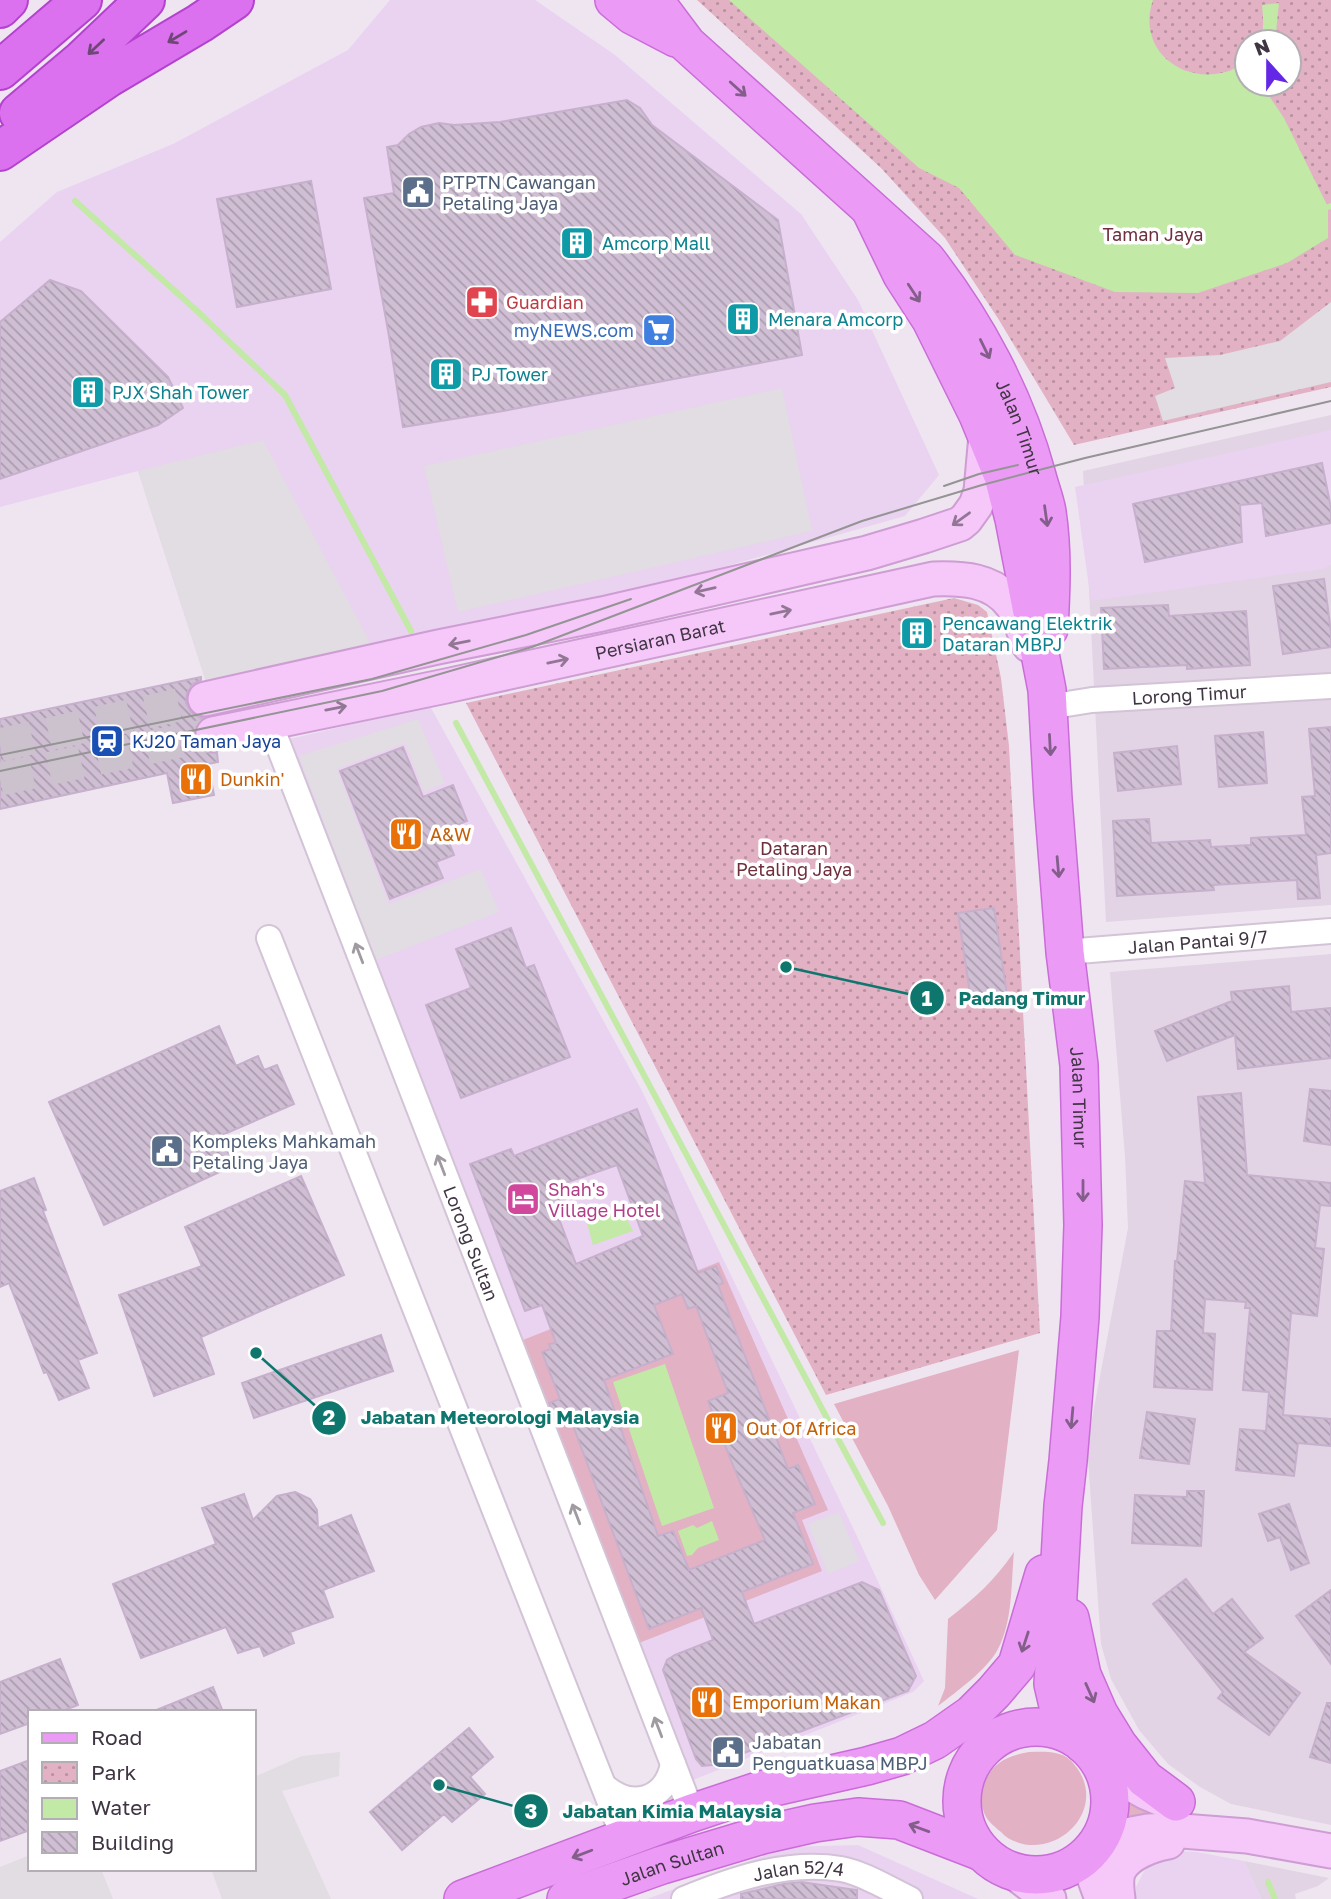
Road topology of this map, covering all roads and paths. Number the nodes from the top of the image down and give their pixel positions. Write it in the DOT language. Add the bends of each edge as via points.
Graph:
graph roads {
  1 [pos="8,0"];
  2 [pos="82,0"];
  3 [pos="145,0"];
  4 [pos="234,0"];
  5 [pos="614,0"];
  6 [pos="654,0"];
  7 [pos="0,8"];
  8 [pos="687,44"];
  9 [pos="0,70"];
  10 [pos="0,130"];
  11 [pos="0,151"];
  12 [pos="871,211"];
  13 [pos="986,435"];
  14 [pos="1331,686"];
  15 [pos="205,699"];
  16 [pos="1047,699"];
  17 [pos="269,721"];
  18 [pos="213,734"];
  19 [pos="1331,931"];
  20 [pos="269,938"];
  21 [pos="1065,952"];
  22 [pos="1063,1506"];
  23 [pos="1089,1750"];
  24 [pos="673,1764"];
  25 [pos="604,1786"];
  26 [pos="1176,1802"];
  27 [pos="692,1813"];
  28 [pos="1247,1836"];
  29 [pos="624,1838"];
  30 [pos="1092,1849"];
  31 [pos="1331,1851"];
  32 [pos="982,1852"];
  33 [pos="1014,1872"];
  34 [pos="463,1899"];
  35 [pos="566,1899"];
  36 [pos="684,1899"];
  37 [pos="910,1899"];
  38 [pos="1049,1899"];
  39 [pos="1102,1899"];
  40 [pos="1118,1899"];
  1 -- 7 [label="highway"];
  2 -- 9 [label="highway"];
  3 -- 10 [label="highway, one-way"];
  4 -- 11 [label="highway, one-way"];
  5 -- 8 [label="main road, Jalan Timur" via="632,15"];
  6 -- 8 [label="main road, Jalan Timur"];
  8 -- 12 [label="main road, Jalan Timur, one-way"];
  12 -- 13 [label="main road, Jalan Timur, one-way" via="902,275 931,320"];
  12 -- 16 [label="main road, Jalan Timur, one-way" via="926,259 954,297 980,339 1029,448 1047,511 1051,566"];
  13 -- 15 [label="street, Persiaran Barat, one-way" via="976,505 960,524 925,536 602,614"];
  13 -- 16 [label="main road, Jalan Timur" via="1014,519"];
  14 -- 16 [label="street, Lorong Timur"];
  17 -- 16 [label="street, Persiaran Barat, one-way" via="933,579 973,581 1000,593 1013,607"];
  16 -- 21 [label="main road, Jalan Timur, one-way"];
  17 -- 18 [label="street, Persiaran Barat"];
  24 -- 17 [label="street, Lorong Sultan, one-way"];
  19 -- 21 [label="street, Jalan Pantai 9/7"];
  20 -- 25 [label="street"];
  21 -- 22 [label="main road, Jalan Timur, one-way" via="1079,1065 1083,1225 1080,1317"];
  22 -- 23 [label="main road, Jalan Timur" via="1053,1684 1060,1714"];
  22 -- 26 [label="main road, one-way" via="1071,1620 1082,1675 1118,1745 1145,1779"];
  22 -- 27 [label="main road, Jalan Timur, one-way" via="1017,1665 972,1714 902,1756 761,1790"];
  23 -- 26 [label="street" via="1112,1772 1147,1793"];
  23 -- 30 [label="main road" via="1105,1776 1110,1799 1104,1829"];
  23 -- 32 [label="main road" via="1068,1734 1031,1727 996,1739 982,1751 964,1783 962,1802 964,1820"];
  24 -- 25 [label="street" via="665,1784 647,1798 624,1799"];
  24 -- 27 [label="street, Lorong Sultan"];
  25 -- 29 [label="street"];
  26 -- 28 [label="street"];
  27 -- 29 [label="main road"];
  28 -- 30 [label="street" via="1147,1831"];
  28 -- 31 [label="street"];
  28 -- 40 [label="street" via="1165,1842 1147,1848 1119,1870"];
  29 -- 34 [label="main road, one-way"];
  30 -- 33 [label="main road" via="1056,1872"];
  30 -- 39 [label="street" via="1090,1866"];
  32 -- 33 [label="main road"];
  32 -- 35 [label="main road, Jalan Sultan, one-way" via="899,1821 858,1817 762,1835"];
  33 -- 38 [label="street"];
  36 -- 37 [label="street, Jalan 52/4" via="773,1869 823,1868 842,1869"];
}
